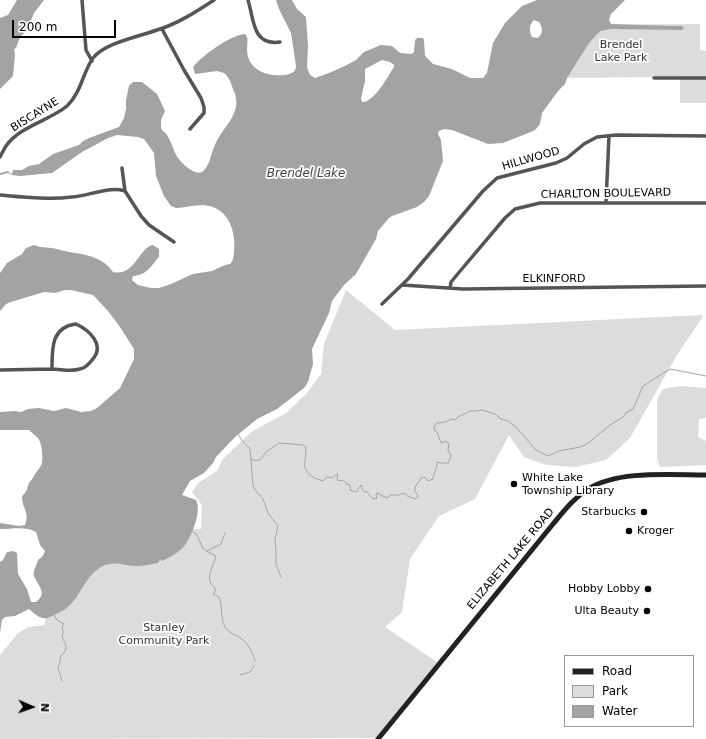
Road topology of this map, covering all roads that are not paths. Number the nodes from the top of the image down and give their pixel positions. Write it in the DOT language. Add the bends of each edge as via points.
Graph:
graph roads {
  1 [pos="82,0"];
  2 [pos="214,0"];
  3 [pos="248,0"];
  4 [pos="207,2"];
  5 [pos="162,29"];
  6 [pos="280,42"];
  7 [pos="92,61"];
  8 [pos="654,78"];
  9 [pos="706,78"];
  10 [pos="190,129"];
  11 [pos="608,136"];
  12 [pos="706,136"];
  13 [pos="0,156"];
  14 [pos="122,168"];
  15 [pos="124,191"];
  16 [pos="0,195"];
  17 [pos="606,202"];
  18 [pos="706,203"];
  19 [pos="174,242"];
  20 [pos="402,285"];
  21 [pos="706,286"];
  22 [pos="450,288"];
  23 [pos="382,304"];
  24 [pos="52,369"];
  25 [pos="0,370"];
  26 [pos="706,475"];
  27 [pos="378,739"];
  1 -- 7 [label="street" via="86,50"];
  2 -- 4 [label="street, BISCAYNE"];
  3 -- 6 [label="street" via="259,36 269,42"];
  4 -- 5 [label="street, BISCAYNE"];
  5 -- 7 [label="street, BISCAYNE" via="124,40 100,52"];
  5 -- 10 [label="street" via="203,102 204,114"];
  7 -- 13 [label="street, BISCAYNE" via="68,105 19,134 6,145"];
  8 -- 9 [label="street"];
  11 -- 12 [label="street, HILLWOOD"];
  11 -- 17 [label="street"];
  11 -- 20 [label="street, HILLWOOD" via="590,140 567,158 556,163 493,181"];
  14 -- 15 [label="street"];
  15 -- 16 [label="street" via="114,190 61,198"];
  15 -- 19 [label="street" via="149,225"];
  17 -- 18 [label="street, CHARLTON BOULEVARD"];
  17 -- 22 [label="street, CHARLTON BOULEVARD" via="540,204 515,209 451,282"];
  20 -- 22 [label="street, ELKINFORD"];
  20 -- 23 [label="street, HILLWOOD"];
  21 -- 22 [label="street, ELKINFORD"];
  24 -- 24 [label="street" via="81,369 94,358 98,345 82,327 76,324 69,325 62,329 53,342"];
  24 -- 25 [label="street"];
  26 -- 27 [label="street, ELIZABETH LAKE ROAD" via="621,477 602,482 581,494 539,541"];
}
